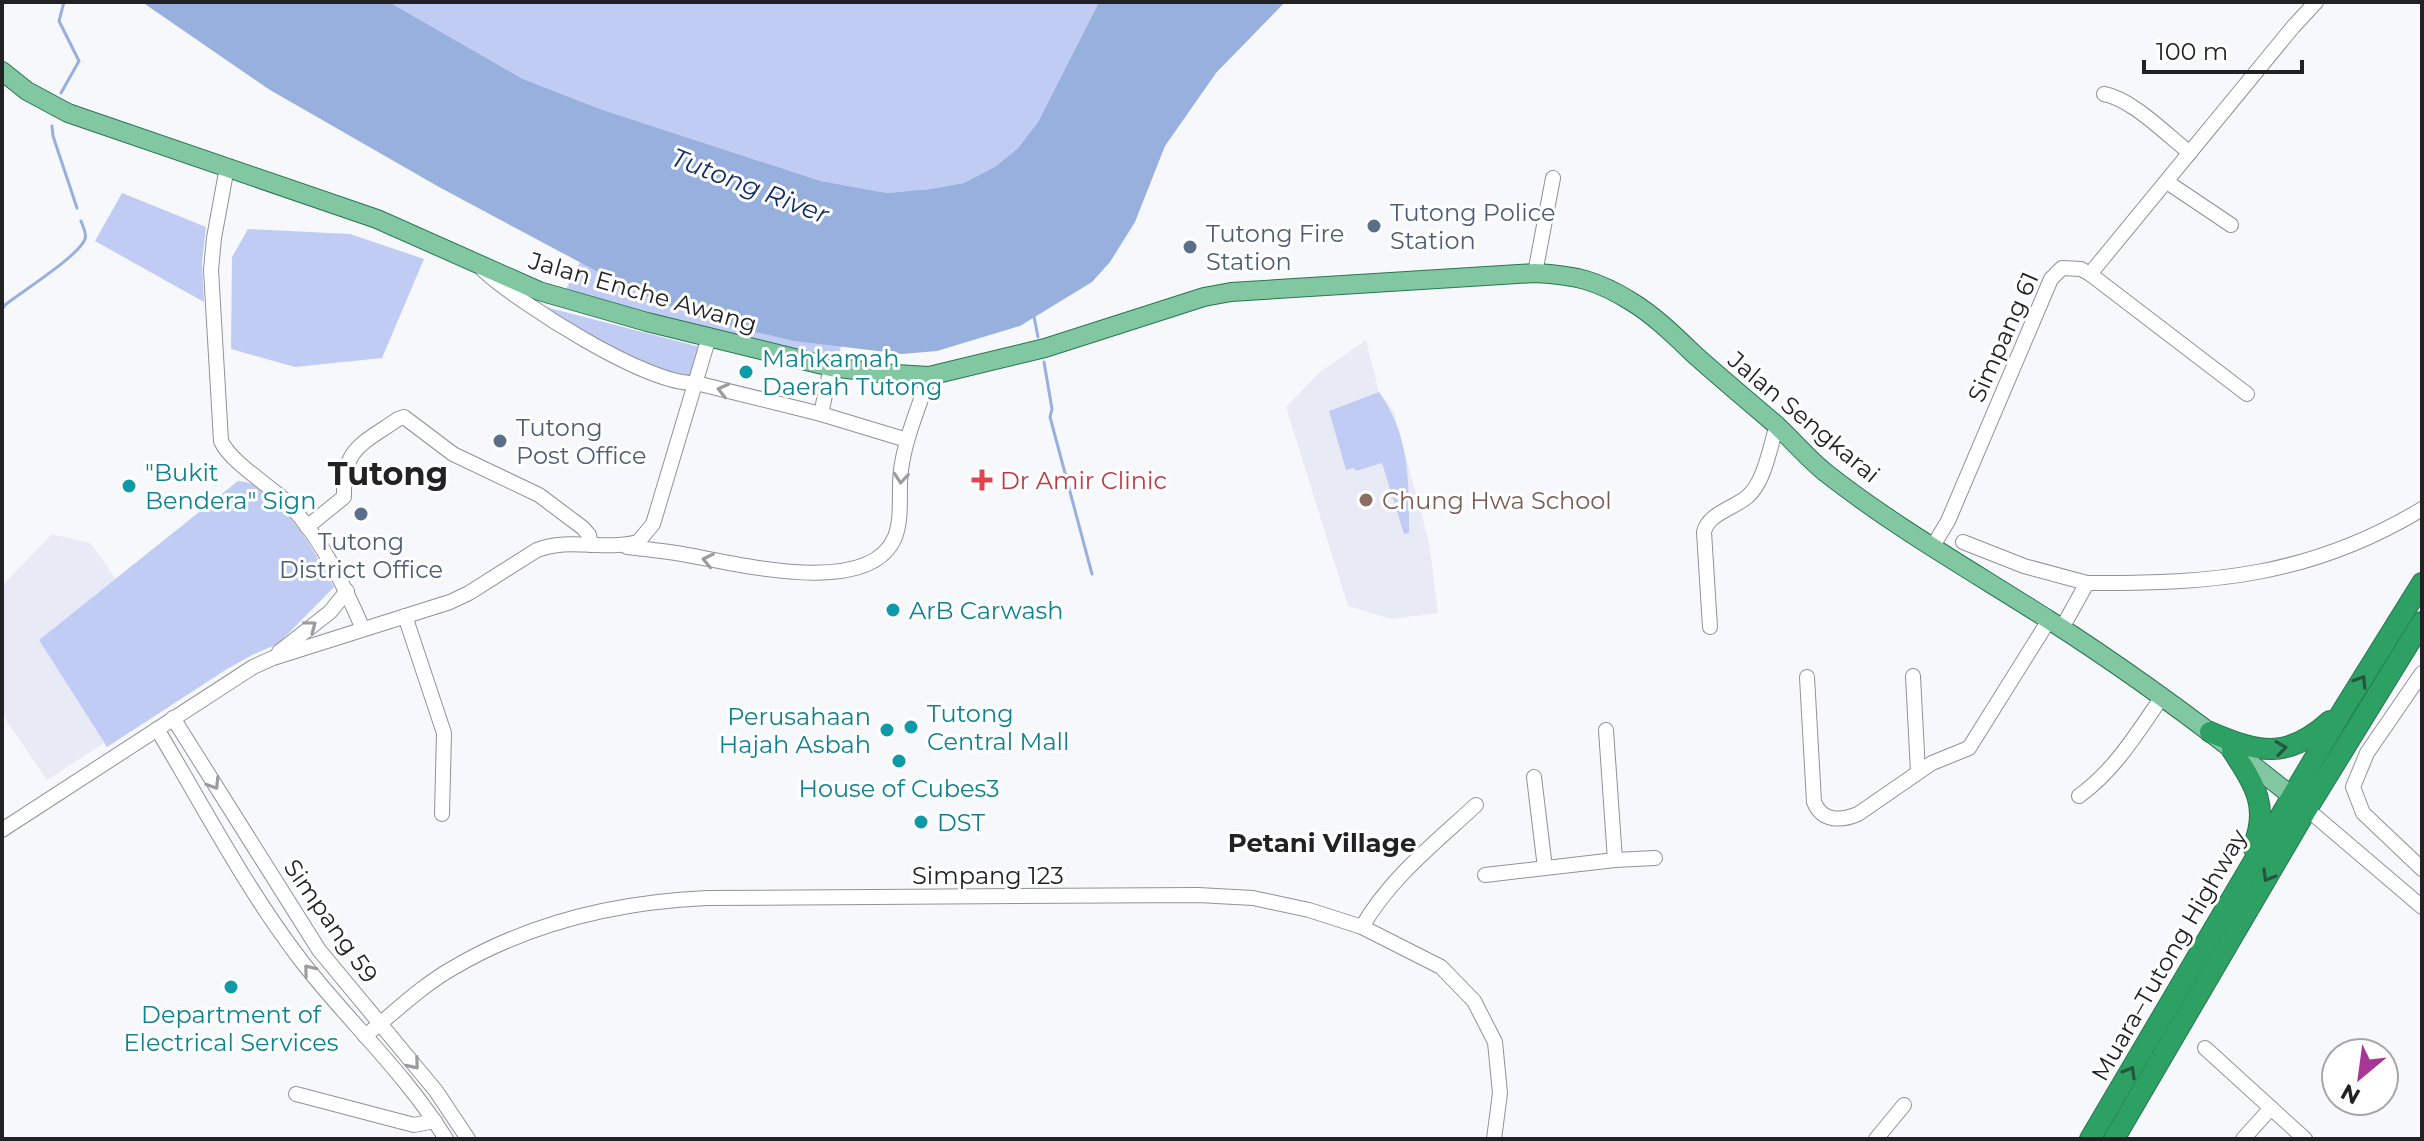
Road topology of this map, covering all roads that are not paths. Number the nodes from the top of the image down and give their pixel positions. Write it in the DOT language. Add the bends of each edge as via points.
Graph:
graph roads {
  1 [pos="2316,2"];
  2 [pos="2,71"];
  3 [pos="2104,94"];
  4 [pos="2190,153"];
  5 [pos="227,167"];
  6 [pos="1553,178"];
  7 [pos="2167,182"];
  8 [pos="2231,225"];
  9 [pos="478,266"];
  10 [pos="1535,273"];
  11 [pos="2090,274"];
  12 [pos="1204,297"];
  13 [pos="709,337"];
  14 [pos="831,367"];
  15 [pos="929,376"];
  16 [pos="696,383"];
  17 [pos="2247,394"];
  18 [pos="821,414"];
  19 [pos="1777,425"];
  20 [pos="907,440"];
  21 [pos="2422,509"];
  22 [pos="653,524"];
  23 [pos="307,527"];
  24 [pos="1963,542"];
  25 [pos="591,545"];
  26 [pos="616,545"];
  27 [pos="1933,546"];
  28 [pos="681,554"];
  29 [pos="2087,583"];
  30 [pos="2422,583"];
  31 [pos="347,591"];
  32 [pos="405,616"];
  33 [pos="2422,622"];
  34 [pos="2056,624"];
  35 [pos="1710,627"];
  36 [pos="363,629"];
  37 [pos="273,658"];
  38 [pos="2422,673"];
  39 [pos="1913,676"];
  40 [pos="1807,677"];
  41 [pos="2162,697"];
  42 [pos="2343,710"];
  43 [pos="173,718"];
  44 [pos="157,729"];
  45 [pos="1606,730"];
  46 [pos="2210,732"];
  47 [pos="2232,750"];
  48 [pos="1918,772"];
  49 [pos="1534,777"];
  50 [pos="2079,796"];
  51 [pos="2300,803"];
  52 [pos="1476,805"];
  53 [pos="2,810"];
  54 [pos="442,814"];
  55 [pos="19,819"];
  56 [pos="2,830"];
  57 [pos="1655,858"];
  58 [pos="1615,860"];
  59 [pos="1545,868"];
  60 [pos="2422,869"];
  61 [pos="1485,875"];
  62 [pos="2237,888"];
  63 [pos="2422,907"];
  64 [pos="1362,927"];
  65 [pos="380,1024"];
  66 [pos="365,1036"];
  67 [pos="2205,1048"];
  68 [pos="296,1094"];
  69 [pos="1904,1105"];
  70 [pos="2271,1108"];
  71 [pos="435,1121"];
  72 [pos="446,1139"];
  73 [pos="468,1139"];
  74 [pos="1494,1139"];
  75 [pos="1876,1139"];
  76 [pos="2090,1139"];
  77 [pos="2114,1139"];
  78 [pos="2243,1139"];
  79 [pos="2305,1139"];
  1 -- 4 [label="street"];
  2 -- 5 [label="main road, Jalan Enche Awang" via="68,113"];
  3 -- 4 [label="street" via="2132,107"];
  4 -- 7 [label="street"];
  5 -- 9 [label="main road, Jalan Enche Awang" via="377,219"];
  5 -- 23 [label="street" via="211,270 221,441"];
  6 -- 10 [label="street"];
  7 -- 8 [label="street"];
  7 -- 11 [label="street"];
  9 -- 13 [label="main road, Jalan Enche Awang" via="571,301"];
  9 -- 16 [label="street" via="500,286 625,362 681,384"];
  10 -- 12 [label="main road, Jalan Sengkarai" via="1268,288"];
  10 -- 19 [label="main road, Jalan Sengkarai" via="1591,280 1636,304"];
  11 -- 17 [label="street"];
  11 -- 27 [label="street, Simpang 61" via="2062,268 2051,279"];
  12 -- 15 [label="main road, Jalan Enche Awang" via="1045,348"];
  13 -- 14 [label="main road, Jalan Enche Awang"];
  13 -- 16 [label="street"];
  14 -- 15 [label="main road, Jalan Enche Awang"];
  14 -- 18 [label="street"];
  15 -- 20 [label="street"];
  18 -- 16 [label="street, one-way"];
  16 -- 22 [label="street"];
  18 -- 20 [label="street"];
  19 -- 27 [label="main road, Jalan Sengkarai" via="1826,474"];
  19 -- 35 [label="street" via="1751,494 1706,523"];
  20 -- 28 [label="street, one-way" via="896,532 876,558 847,568 786,573"];
  21 -- 29 [label="street" via="2357,543 2300,564 2225,579"];
  22 -- 26 [label="street" via="638,542"];
  22 -- 28 [label="street" via="657,540"];
  23 -- 25 [label="street" via="344,497 346,461 353,451 404,417 453,454 539,495 583,528"];
  23 -- 31 [label="street"];
  24 -- 29 [label="street"];
  25 -- 26 [label="street"];
  25 -- 32 [label="street" via="548,545 469,593"];
  26 -- 28 [label="street"];
  27 -- 34 [label="main road, Jalan Sengkarai"];
  29 -- 34 [label="street"];
  42 -- 30 [label="highway, one-way"];
  31 -- 36 [label="street"];
  37 -- 31 [label="street, one-way" via="330,612"];
  32 -- 36 [label="street"];
  32 -- 54 [label="street" via="444,733"];
  33 -- 51 [label="highway"];
  34 -- 41 [label="main road, Jalan Sengkarai"];
  34 -- 48 [label="street" via="1969,748"];
  36 -- 37 [label="street"];
  37 -- 43 [label="street"];
  38 -- 60 [label="street" via="2367,753 2353,787 2363,813"];
  39 -- 48 [label="street"];
  40 -- 48 [label="street" via="1814,802 1823,816 1834,820 1858,814"];
  41 -- 46 [label="main road, Jalan Sengkarai"];
  41 -- 50 [label="street" via="2114,766"];
  46 -- 42 [label="highway, one-way" via="2274,750 2311,738"];
  42 -- 51 [label="highway"];
  43 -- 44 [label="street"];
  43 -- 65 [label="street, Simpang 59, one-way" via="319,950"];
  44 -- 55 [label="street"];
  66 -- 44 [label="street, Simpang 59, one-way" via="270,916"];
  45 -- 58 [label="street"];
  46 -- 47 [label="main road, Jalan Sengkarai"];
  47 -- 51 [label="main road, Jalan Sengkarai"];
  47 -- 62 [label="highway" via="2252,781 2261,809 2257,838"];
  49 -- 59 [label="street"];
  51 -- 62 [label="highway, Muara–Tutong Highway"];
  51 -- 63 [label="street"];
  51 -- 77 [label="highway, Muara–Tutong Highway, one-way"];
  52 -- 64 [label="street" via="1396,880"];
  53 -- 55 [label="street"];
  55 -- 56 [label="street"];
  57 -- 58 [label="street"];
  58 -- 59 [label="street"];
  59 -- 61 [label="street"];
  76 -- 62 [label="highway, Muara–Tutong Highway, one-way"];
  64 -- 65 [label="street, Simpang 123" via="1253,898 1198,895 665,900 585,914 509,939 451,969"];
  64 -- 74 [label="street, Simpang 123" via="1441,967 1474,1001 1495,1042 1500,1093"];
  65 -- 66 [label="street, Simpang 123"];
  65 -- 73 [label="street, Simpang 59, one-way"];
  66 -- 71 [label="street, Simpang 59"];
  67 -- 70 [label="street"];
  68 -- 71 [label="street" via="414,1125"];
  69 -- 75 [label="street"];
  70 -- 78 [label="street"];
  70 -- 79 [label="street"];
  71 -- 72 [label="street, Simpang 59"];
}
